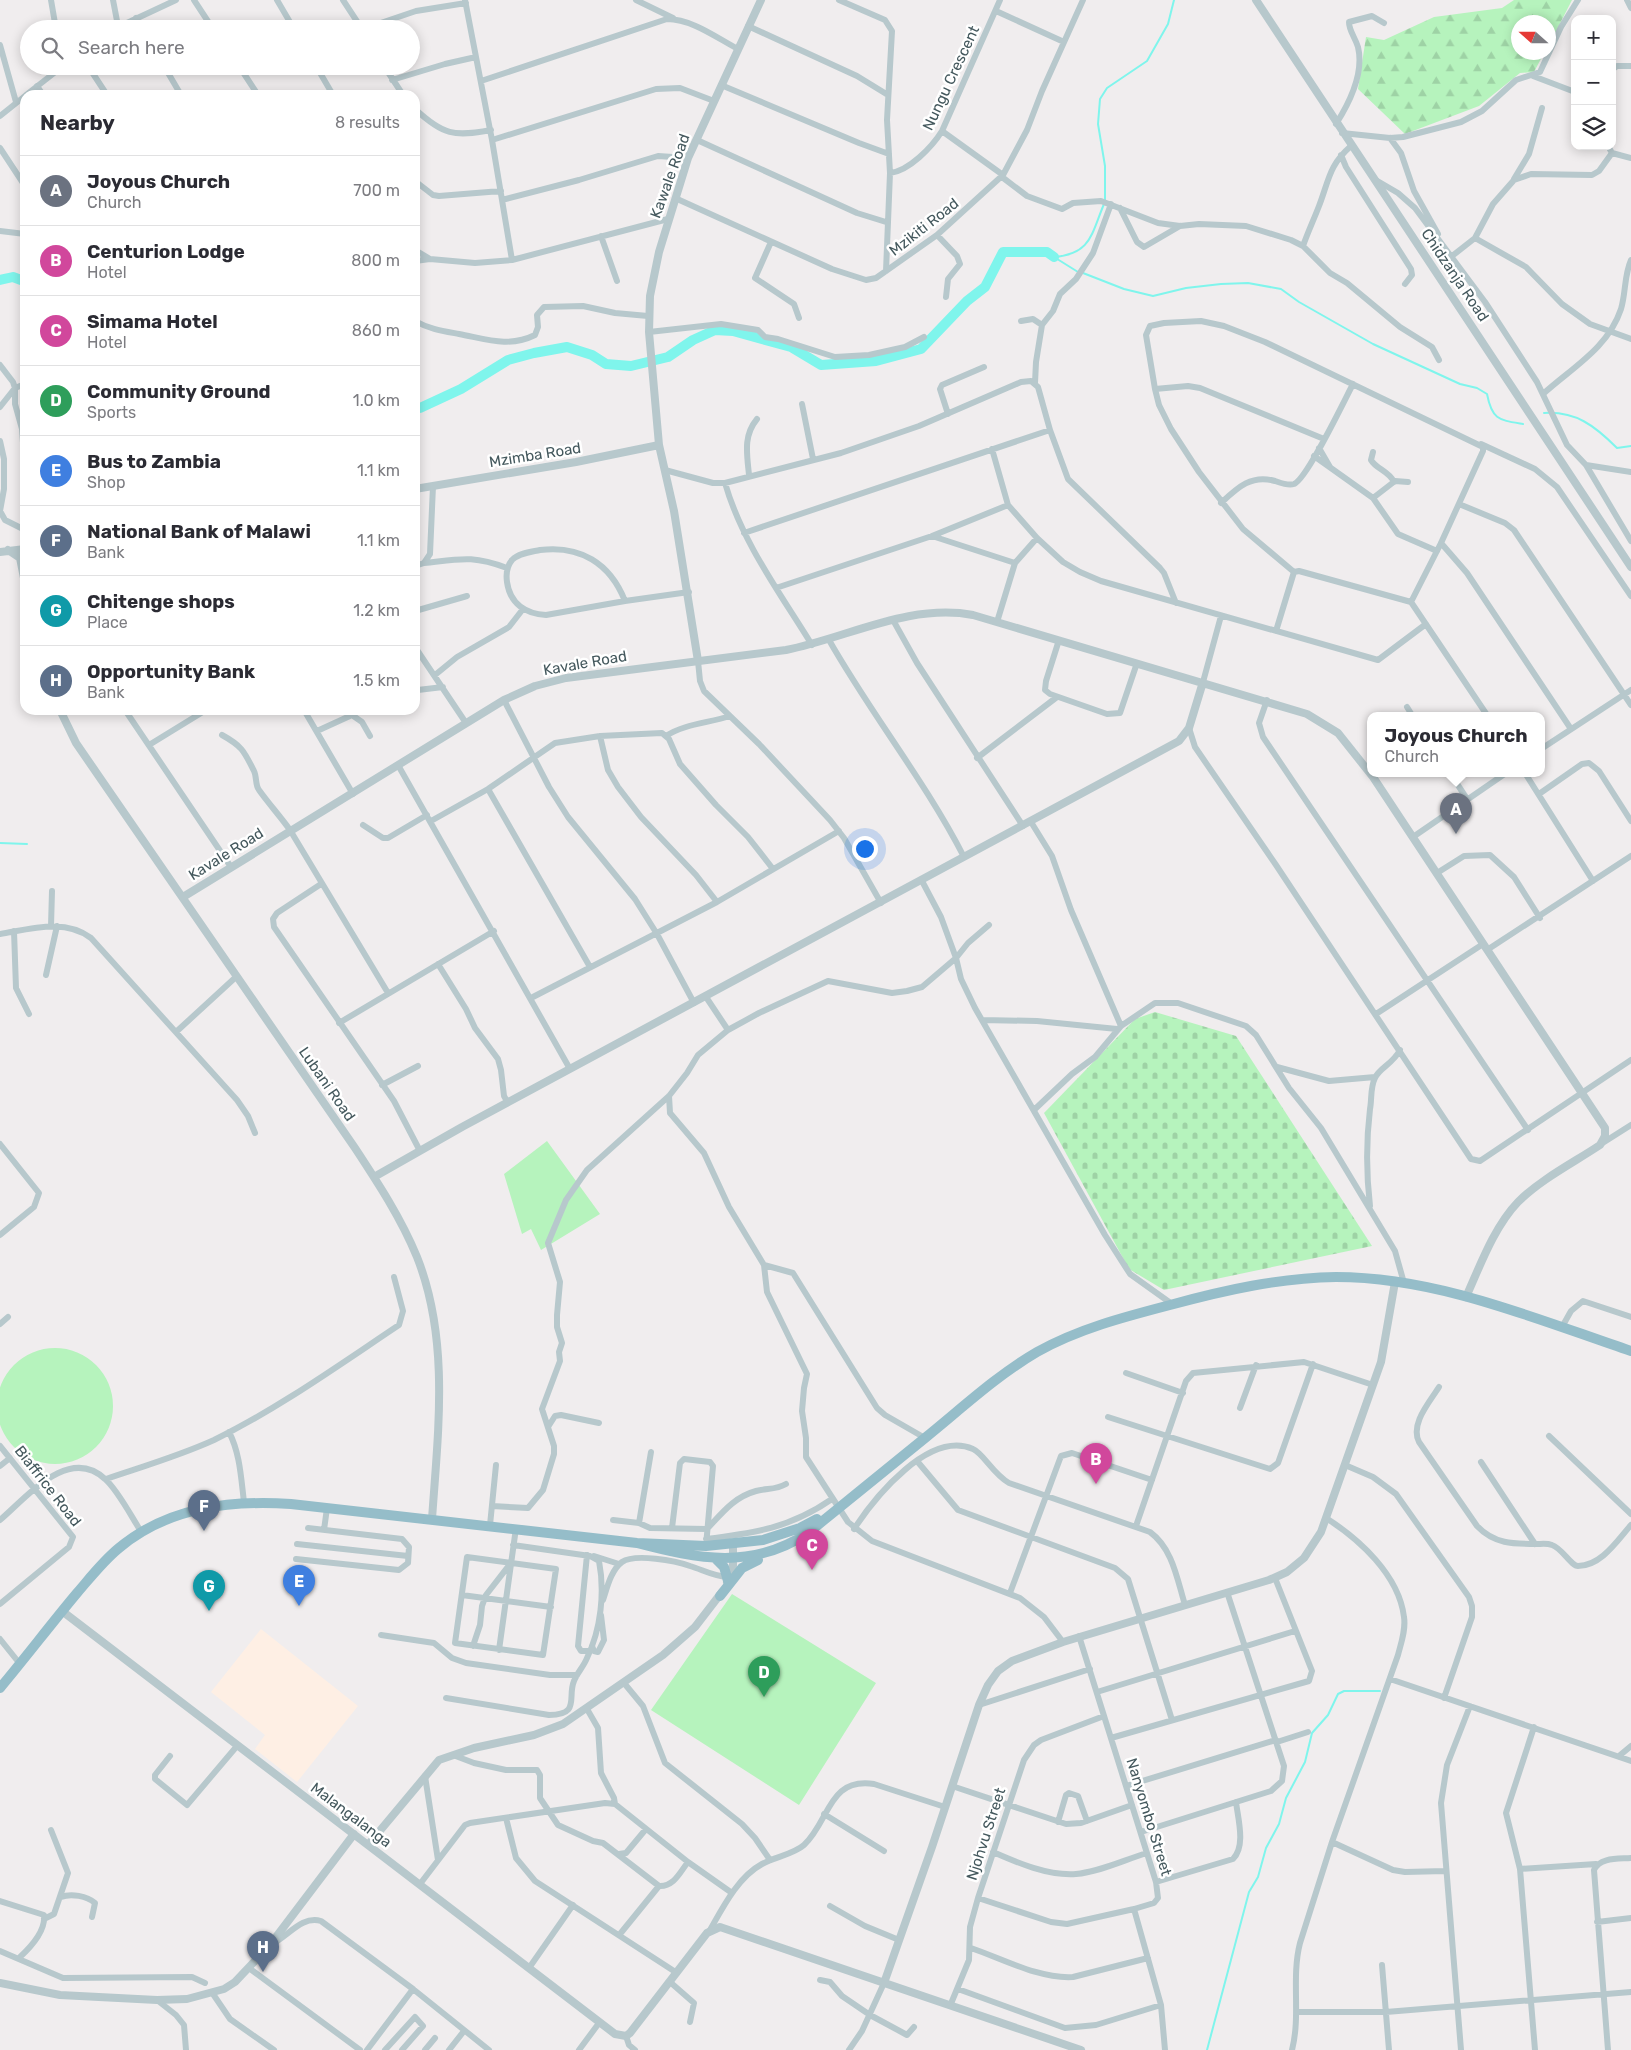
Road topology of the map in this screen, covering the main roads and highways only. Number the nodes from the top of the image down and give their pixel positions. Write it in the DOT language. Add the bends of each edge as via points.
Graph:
graph roads {
  1 [pos="1631,1351"];
  2 [pos="834,1506"];
  3 [pos="637,1543"];
  4 [pos="788,1545"];
  5 [pos="715,1558"];
  6 [pos="727,1579"];
  7 [pos="720,1596"];
  8 [pos="0,1688"];
  1 -- 2 [label="highway" via="1466,1297 1400,1282 1354,1278 1301,1279 1220,1291 1080,1332 1037,1352"];
  2 -- 3 [label="highway" via="812,1523 763,1540 732,1544"];
  2 -- 4 [label="highway" via="808,1533"];
  3 -- 5 [label="highway"];
  3 -- 8 [label="highway" via="327,1508 244,1502 195,1510 142,1533 112,1554"];
  4 -- 5 [label="highway" via="761,1555"];
  4 -- 7 [label="highway" via="742,1568"];
  5 -- 6 [label="highway" via="724,1567"];
}
